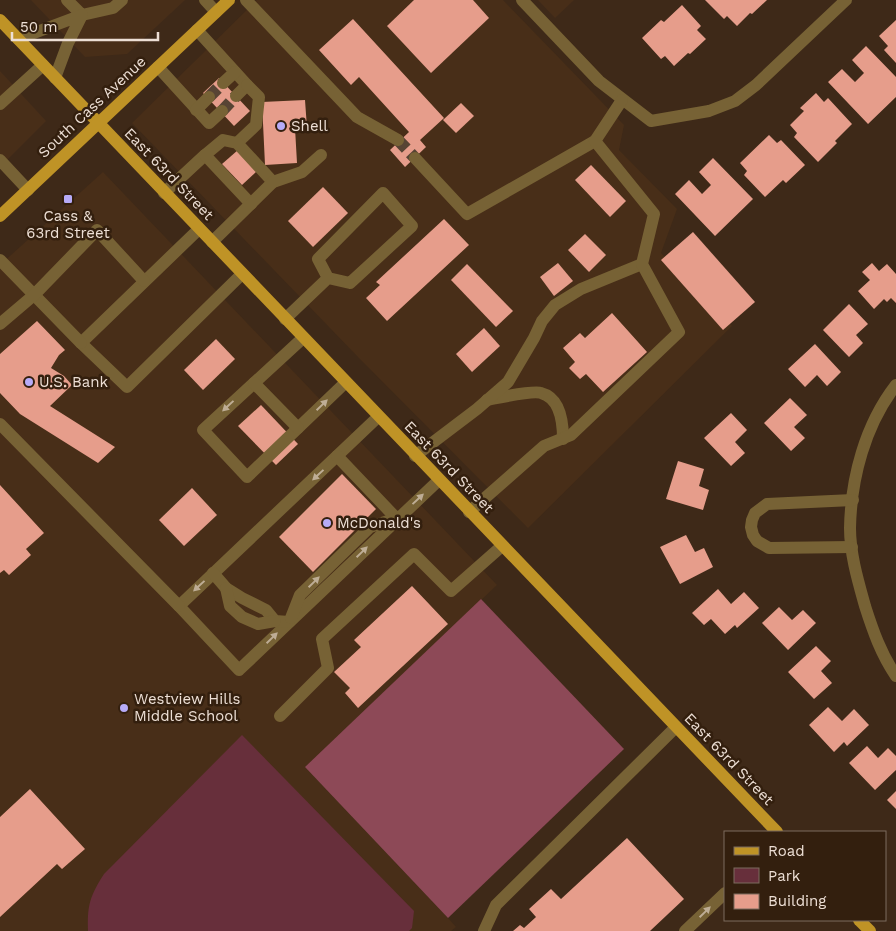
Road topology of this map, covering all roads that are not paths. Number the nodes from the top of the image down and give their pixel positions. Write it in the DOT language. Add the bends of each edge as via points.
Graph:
graph roads {
  1 [pos="67,0"];
  2 [pos="122,0"];
  3 [pos="204,0"];
  4 [pos="229,0"];
  5 [pos="246,0"];
  6 [pos="522,0"];
  7 [pos="846,0"];
  8 [pos="216,12"];
  9 [pos="82,15"];
  10 [pos="0,20"];
  11 [pos="197,30"];
  12 [pos="18,39"];
  13 [pos="43,66"];
  14 [pos="158,67"];
  15 [pos="235,72"];
  16 [pos="55,78"];
  17 [pos="223,84"];
  18 [pos="247,85"];
  19 [pos="236,96"];
  20 [pos="209,98"];
  21 [pos="622,100"];
  22 [pos="0,104"];
  23 [pos="196,110"];
  24 [pos="222,111"];
  25 [pos="98,123"];
  26 [pos="209,124"];
  27 [pos="223,140"];
  28 [pos="398,140"];
  29 [pos="595,141"];
  30 [pos="237,143"];
  31 [pos="321,155"];
  32 [pos="206,156"];
  33 [pos="415,158"];
  34 [pos="0,160"];
  35 [pos="274,182"];
  36 [pos="28,190"];
  37 [pos="164,193"];
  38 [pos="251,204"];
  39 [pos="0,216"];
  40 [pos="199,229"];
  41 [pos="212,242"];
  42 [pos="0,260"];
  43 [pos="642,264"];
  44 [pos="242,274"];
  45 [pos="328,278"];
  46 [pos="144,281"];
  47 [pos="34,295"];
  48 [pos="284,318"];
  49 [pos="0,324"];
  50 [pos="303,338"];
  51 [pos="81,343"];
  52 [pos="346,382"];
  53 [pos="254,383"];
  54 [pos="896,385"];
  55 [pos="487,400"];
  56 [pos="378,417"];
  57 [pos="0,424"];
  58 [pos="298,428"];
  59 [pos="563,438"];
  60 [pos="337,456"];
  61 [pos="415,456"];
  62 [pos="439,480"];
  63 [pos="853,500"];
  64 [pos="470,512"];
  65 [pos="397,519"];
  66 [pos="502,546"];
  67 [pos="852,547"];
  68 [pos="214,573"];
  69 [pos="179,606"];
  70 [pos="289,622"];
  71 [pos="896,676"];
  72 [pos="280,716"];
  73 [pos="676,728"];
  74 [pos="776,831"];
  75 [pos="724,894"];
  76 [pos="860,921"];
  77 [pos="484,931"];
  78 [pos="685,931"];
  79 [pos="870,931"];
  1 -- 9 [label="street"];
  2 -- 9 [label="street" via="113,8"];
  3 -- 8 [label="street"];
  4 -- 8 [label="main road, South Cass Avenue"];
  5 -- 28 [label="street" via="357,116"];
  6 -- 21 [label="street" via="599,81"];
  7 -- 21 [label="street" via="735,101 719,108 651,121"];
  8 -- 11 [label="main road, South Cass Avenue"];
  9 -- 12 [label="street"];
  9 -- 16 [label="street"];
  10 -- 12 [label="main road, East 63rd Street"];
  11 -- 14 [label="main road, South Cass Avenue"];
  11 -- 15 [label="street"];
  12 -- 13 [label="main road, East 63rd Street"];
  13 -- 16 [label="main road, East 63rd Street"];
  13 -- 22 [label="street"];
  14 -- 23 [label="street"];
  14 -- 25 [label="main road, South Cass Avenue"];
  15 -- 17 [label="street"];
  15 -- 18 [label="street"];
  16 -- 25 [label="main road, East 63rd Street"];
  18 -- 19 [label="street"];
  18 -- 30 [label="street" via="259,98 256,125"];
  20 -- 23 [label="street"];
  21 -- 29 [label="street"];
  23 -- 26 [label="street"];
  24 -- 26 [label="street"];
  25 -- 36 [label="main road, South Cass Avenue"];
  25 -- 37 [label="main road, East 63rd Street"];
  26 -- 27 [label="street"];
  27 -- 30 [label="street"];
  27 -- 32 [label="street"];
  29 -- 33 [label="street" via="467,214"];
  29 -- 43 [label="street" via="654,214"];
  30 -- 35 [label="street"];
  31 -- 35 [label="street" via="302,172"];
  32 -- 37 [label="street"];
  32 -- 38 [label="street"];
  34 -- 36 [label="street"];
  35 -- 38 [label="street"];
  36 -- 39 [label="main road, South Cass Avenue"];
  37 -- 40 [label="main road, East 63rd Street"];
  38 -- 41 [label="street"];
  40 -- 41 [label="main road, East 63rd Street"];
  40 -- 46 [label="street"];
  41 -- 44 [label="main road, East 63rd Street"];
  42 -- 47 [label="street"];
  43 -- 55 [label="street" via="555,305 542,321 508,382"];
  43 -- 59 [label="street" via="679,332 571,436"];
  44 -- 48 [label="main road, East 63rd Street"];
  44 -- 51 [label="street" via="127,387"];
  45 -- 45 [label="street" via="350,282 412,226 383,193 318,259"];
  45 -- 48 [label="street"];
  46 -- 47 [label="street" via="97,230"];
  46 -- 51 [label="street"];
  47 -- 49 [label="street"];
  47 -- 51 [label="street"];
  48 -- 50 [label="main road, East 63rd Street"];
  50 -- 52 [label="main road, East 63rd Street"];
  50 -- 53 [label="street"];
  52 -- 56 [label="main road, East 63rd Street"];
  58 -- 52 [label="street, one-way"];
  53 -- 58 [label="street"];
  53 -- 58 [label="street, one-way" via="203,430 247,477"];
  54 -- 63 [label="street" via="868,436 855,476"];
  55 -- 59 [label="street" via="540,392 554,401 562,421"];
  55 -- 61 [label="street"];
  56 -- 60 [label="street"];
  56 -- 61 [label="main road, East 63rd Street"];
  57 -- 69 [label="street"];
  59 -- 64 [label="street" via="544,446"];
  60 -- 65 [label="street"];
  60 -- 68 [label="street, one-way"];
  61 -- 62 [label="main road, East 63rd Street"];
  62 -- 64 [label="main road, East 63rd Street"];
  65 -- 62 [label="street, one-way"];
  63 -- 67 [label="street"];
  63 -- 67 [label="street" via="766,504 755,513 751,527 756,541 769,548"];
  64 -- 66 [label="main road, East 63rd Street"];
  70 -- 65 [label="street, one-way"];
  66 -- 72 [label="street" via="451,591 414,554 322,639 328,668"];
  66 -- 73 [label="main road, East 63rd Street"];
  67 -- 71 [label="street" via="875,637"];
  68 -- 69 [label="street, one-way"];
  68 -- 70 [label="street" via="226,588 266,610 275,621"];
  69 -- 70 [label="street, one-way" via="238,670"];
  73 -- 74 [label="main road, East 63rd Street"];
  73 -- 77 [label="street" via="496,905"];
  78 -- 75 [label="street, one-way"];
  76 -- 79 [label="main road"];
}
